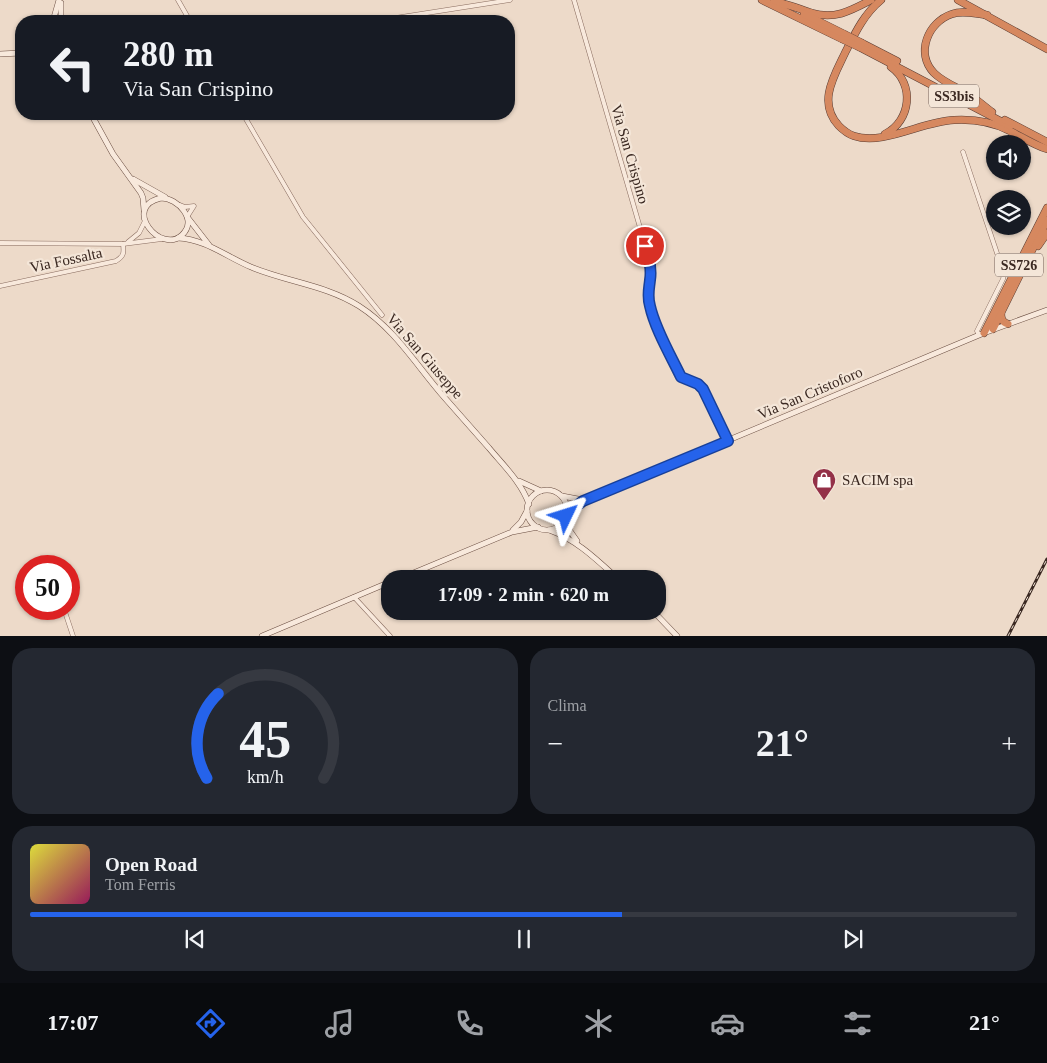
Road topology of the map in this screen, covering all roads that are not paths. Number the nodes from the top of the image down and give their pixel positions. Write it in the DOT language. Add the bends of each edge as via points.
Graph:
graph roads {
  1 [pos="60,0"];
  2 [pos="178,0"];
  3 [pos="510,0"];
  4 [pos="574,0"];
  5 [pos="762,0"];
  6 [pos="774,0"];
  7 [pos="871,0"];
  8 [pos="881,0"];
  9 [pos="958,0"];
  10 [pos="783,7"];
  11 [pos="55,15"];
  12 [pos="61,15"];
  13 [pos="187,15"];
  14 [pos="414,15"];
  15 [pos="987,16"];
  16 [pos="1030,39"];
  17 [pos="861,45"];
  18 [pos="1047,47"];
  19 [pos="15,52"];
  20 [pos="1047,53"];
  21 [pos="0,54"];
  22 [pos="993,113"];
  23 [pos="95,120"];
  24 [pos="246,120"];
  25 [pos="878,138"];
  26 [pos="1047,142"];
  27 [pos="1047,148"];
  28 [pos="963,152"];
  29 [pos="130,178"];
  30 [pos="166,198"];
  31 [pos="179,205"];
  32 [pos="1047,208"];
  33 [pos="144,213"];
  34 [pos="188,217"];
  35 [pos="1047,220"];
  36 [pos="145,221"];
  37 [pos="1047,233"];
  38 [pos="178,238"];
  39 [pos="163,239"];
  40 [pos="0,244"];
  41 [pos="124,244"];
  42 [pos="211,247"];
  43 [pos="1024,267"];
  44 [pos="0,286"];
  45 [pos="1047,310"];
  46 [pos="1001,312"];
  47 [pos="382,315"];
  48 [pos="1008,324"];
  49 [pos="993,330"];
  50 [pos="982,334"];
  51 [pos="728,441"];
  52 [pos="516,479"];
  53 [pos="541,491"];
  54 [pos="562,496"];
  55 [pos="583,501"];
  56 [pos="529,504"];
  57 [pos="528,511"];
  58 [pos="567,513"];
  59 [pos="564,519"];
  60 [pos="538,527"];
  61 [pos="549,530"];
  62 [pos="512,532"];
  63 [pos="579,544"];
  64 [pos="421,570"];
  65 [pos="608,570"];
  66 [pos="381,586"];
  67 [pos="354,597"];
  68 [pos="68,620"];
  69 [pos="662,620"];
  70 [pos="73,636"];
  71 [pos="262,636"];
  72 [pos="390,636"];
  73 [pos="678,636"];
  1 -- 11 [label="main road"];
  1 -- 12 [label="main road"];
  2 -- 13 [label="street"];
  3 -- 14 [label="street"];
  4 -- 51 [label="street, Via San Crispino" via="650,262 650,307 681,377 703,389"];
  5 -- 10 [label="highway, SS3bis"];
  6 -- 10 [label="highway, SS3bis"];
  7 -- 10 [label="highway" via="839,15 824,16 797,7"];
  8 -- 25 [label="highway" via="860,24 828,90 830,112 842,130 865,139"];
  9 -- 15 [label="highway"];
  10 -- 17 [label="highway, SS3bis, bridge"];
  15 -- 16 [label="highway"];
  15 -- 22 [label="highway" via="967,12 944,17 930,30 925,52 927,64 934,73"];
  16 -- 18 [label="highway"];
  16 -- 20 [label="highway"];
  17 -- 22 [label="highway, SS3bis"];
  17 -- 25 [label="highway" via="894,68 906,89 905,112 900,122"];
  17 -- 27 [label="highway, SS3bis"];
  19 -- 21 [label="main road"];
  22 -- 26 [label="highway, SS3bis"];
  23 -- 29 [label="main road"];
  24 -- 47 [label="street" via="303,217"];
  25 -- 27 [label="highway" via="941,121 968,120 996,125"];
  28 -- 50 [label="street" via="1004,274 978,331"];
  29 -- 30 [label="main road"];
  29 -- 33 [label="main road" via="143,198"];
  30 -- 31 [label="main road"];
  30 -- 33 [label="main road" via="154,199"];
  31 -- 34 [label="main road"];
  31 -- 34 [label="street" via="196,205"];
  32 -- 50 [label="highway, SS726"];
  33 -- 36 [label="main road"];
  34 -- 38 [label="main road" via="188,227"];
  34 -- 42 [label="main road, Via San Giuseppe"];
  35 -- 43 [label="highway, SS726"];
  36 -- 39 [label="main road" via="152,232"];
  36 -- 41 [label="street" via="139,233"];
  37 -- 43 [label="highway"];
  38 -- 39 [label="main road"];
  38 -- 42 [label="main road, Via San Giuseppe"];
  39 -- 41 [label="street"];
  40 -- 41 [label="street"];
  41 -- 44 [label="street, Via Fossalta" via="124,253 116,261"];
  42 -- 52 [label="main road, Via San Giuseppe" via="252,268 326,290 372,315 412,355 427,377"];
  43 -- 46 [label="highway, SS726"];
  45 -- 48 [label="main road, Via San Cristoforo"];
  46 -- 48 [label="highway" via="1003,322"];
  46 -- 49 [label="highway, SS726"];
  48 -- 49 [label="main road, Via San Cristoforo"];
  49 -- 50 [label="main road, Via San Cristoforo"];
  50 -- 51 [label="main road, Via San Cristoforo"];
  51 -- 55 [label="main road, Via San Cristoforo"];
  52 -- 53 [label="main road, Via San Giuseppe"];
  52 -- 56 [label="main road, Via San Giuseppe"];
  53 -- 54 [label="main road" via="552,491"];
  53 -- 56 [label="main road"];
  54 -- 55 [label="main road"];
  54 -- 58 [label="main road"];
  55 -- 58 [label="main road, Via San Cristoforo"];
  56 -- 57 [label="main road"];
  57 -- 60 [label="main road"];
  57 -- 62 [label="main road"];
  58 -- 59 [label="main road"];
  59 -- 61 [label="main road"];
  59 -- 63 [label="main road"];
  60 -- 61 [label="main road"];
  60 -- 62 [label="main road"];
  61 -- 63 [label="main road"];
  62 -- 64 [label="main road"];
  63 -- 65 [label="main road"];
  66 -- 67 [label="main road"];
  67 -- 71 [label="main road"];
  67 -- 72 [label="street"];
  68 -- 70 [label="street"];
  69 -- 73 [label="main road"];
}
